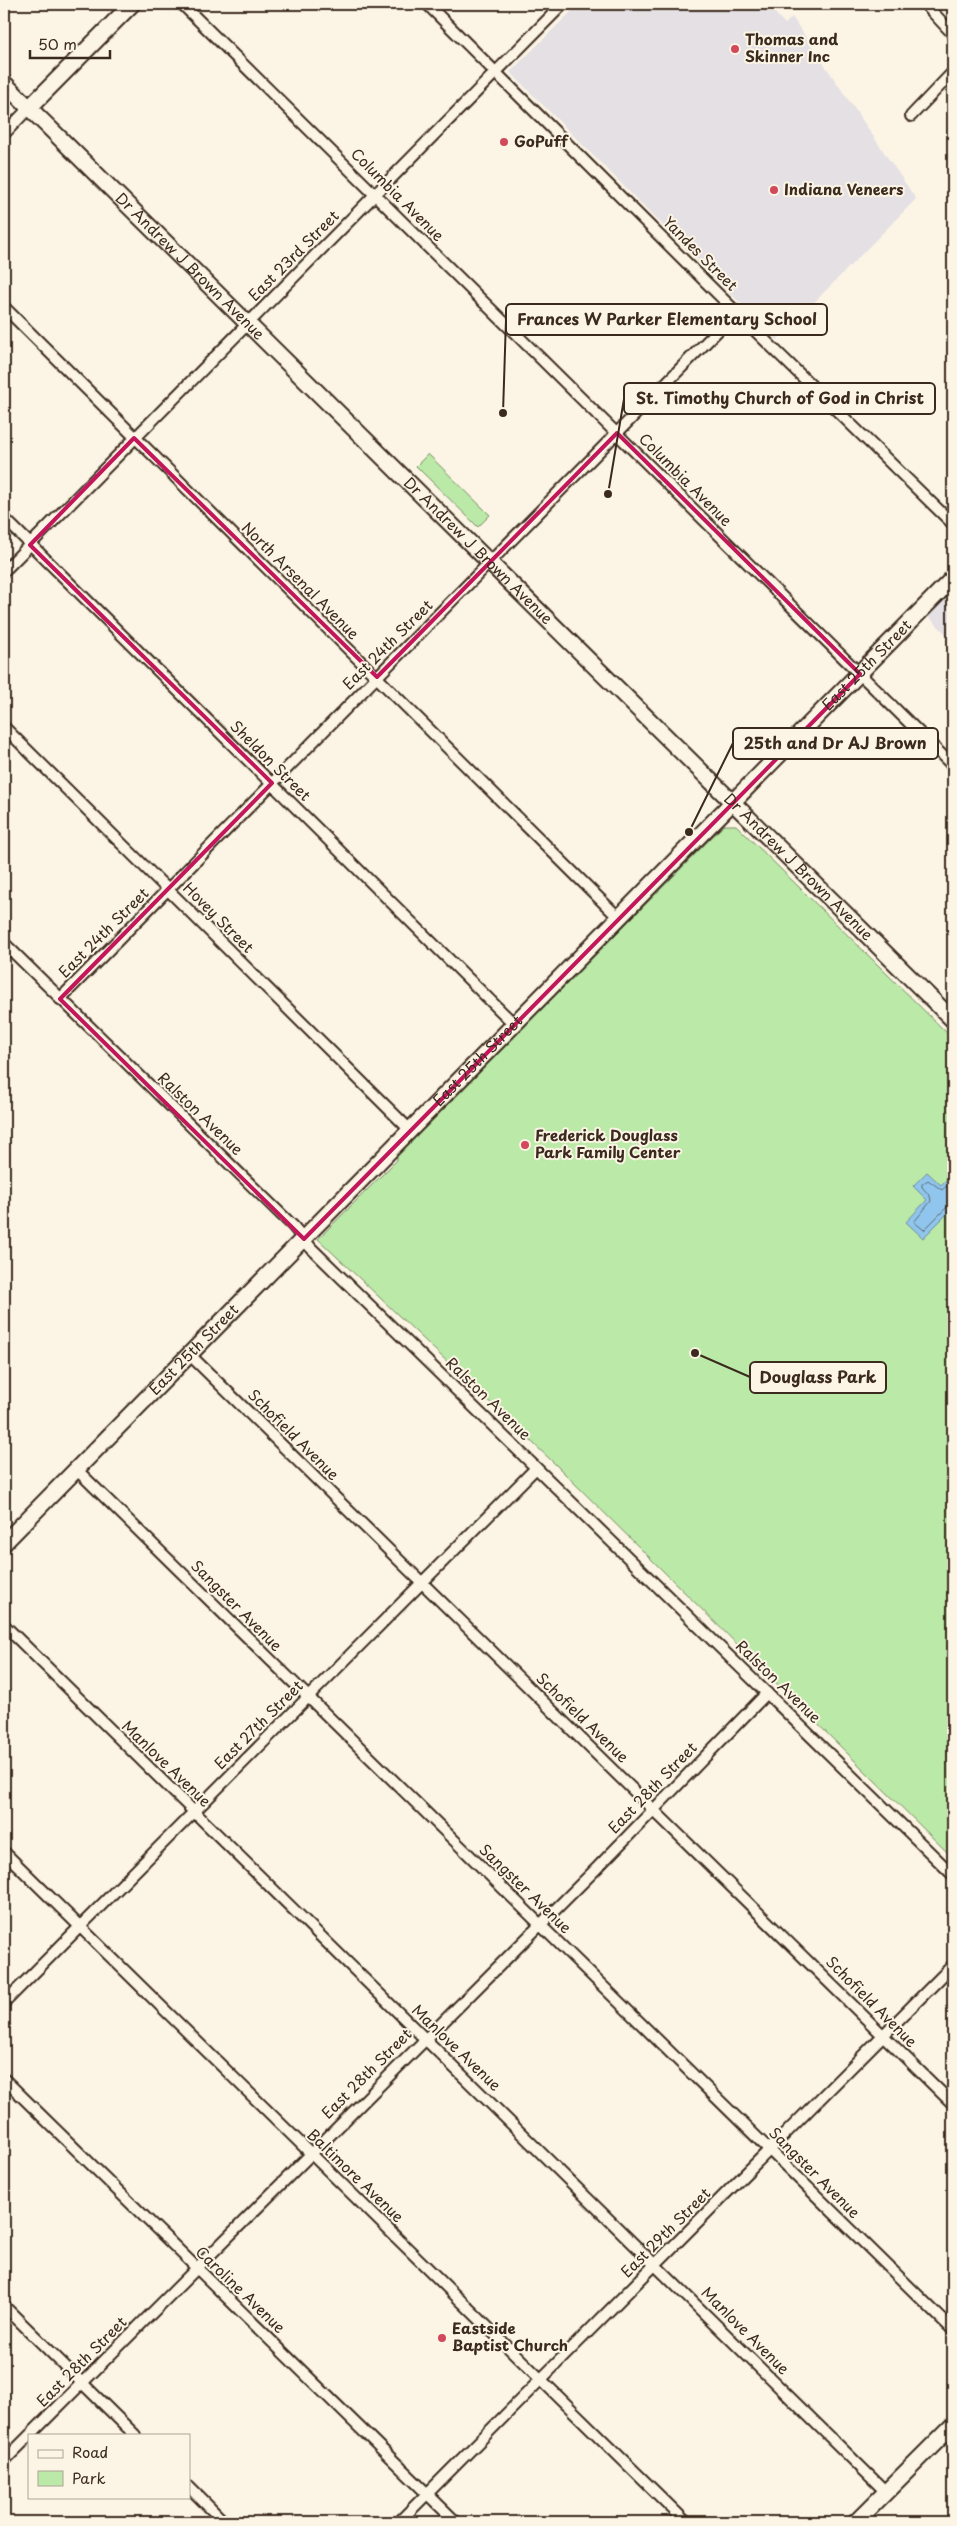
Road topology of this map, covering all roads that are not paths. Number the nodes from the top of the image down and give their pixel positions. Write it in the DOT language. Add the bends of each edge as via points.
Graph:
graph roads {
  1 [pos="132,4"];
  2 [pos="182,4"];
  3 [pos="427,4"];
  4 [pos="563,4"];
  5 [pos="925,4"];
  6 [pos="953,34"];
  7 [pos="953,72"];
  8 [pos="497,73"];
  9 [pos="4,83"];
  10 [pos="29,108"];
  11 [pos="911,116"];
  12 [pos="4,134"];
  13 [pos="376,195"];
  14 [pos="4,307"];
  15 [pos="736,312"];
  16 [pos="248,324"];
  17 [pos="617,433"];
  18 [pos="134,438"];
  19 [pos="4,518"];
  20 [pos="953,524"];
  21 [pos="30,545"];
  22 [pos="490,563"];
  23 [pos="4,571"];
  24 [pos="953,578"];
  25 [pos="860,674"];
  26 [pos="377,678"];
  27 [pos="4,727"];
  28 [pos="953,766"];
  29 [pos="272,784"];
  30 [pos="733,804"];
  31 [pos="168,889"];
  32 [pos="620,918"];
  33 [pos="4,943"];
  34 [pos="60,999"];
  35 [pos="953,1020"];
  36 [pos="515,1025"];
  37 [pos="410,1130"];
  38 [pos="304,1239"];
  39 [pos="189,1354"];
  40 [pos="536,1468"];
  41 [pos="76,1469"];
  42 [pos="4,1543"];
  43 [pos="422,1583"];
  44 [pos="4,1626"];
  45 [pos="768,1693"];
  46 [pos="308,1697"];
  47 [pos="654,1809"];
  48 [pos="194,1812"];
  49 [pos="4,1852"];
  50 [pos="953,1875"];
  51 [pos="540,1924"];
  52 [pos="80,1927"];
  53 [pos="953,1965"];
  54 [pos="4,2003"];
  55 [pos="884,2035"];
  56 [pos="424,2038"];
  57 [pos="4,2079"];
  58 [pos="953,2104"];
  59 [pos="770,2150"];
  60 [pos="310,2153"];
  61 [pos="656,2265"];
  62 [pos="196,2268"];
  63 [pos="4,2306"];
  64 [pos="953,2330"];
  65 [pos="541,2379"];
  66 [pos="82,2383"];
  67 [pos="32,2434"];
  68 [pos="134,2434"];
  69 [pos="950,2435"];
  70 [pos="28,2438"];
  71 [pos="4,2461"];
  72 [pos="190,2488"];
  73 [pos="886,2492"];
  74 [pos="427,2494"];
  75 [pos="224,2522"];
  76 [pos="399,2522"];
  77 [pos="456,2522"];
  78 [pos="686,2522"];
  79 [pos="856,2522"];
  1 -- 10 [label="main road"];
  2 -- 13 [label="street, Columbia Avenue"];
  3 -- 8 [label="street, Yandes Street"];
  4 -- 8 [label="street, East 23rd Street"];
  5 -- 6 [label="street"];
  7 -- 11 [label="street"];
  8 -- 13 [label="street, East 23rd Street"];
  8 -- 15 [label="street, Yandes Street"];
  9 -- 10 [label="main road, Dr Andrew J Brown Avenue"];
  10 -- 12 [label="street"];
  10 -- 16 [label="main road, Dr Andrew J Brown Avenue"];
  13 -- 16 [label="street, East 23rd Street"];
  13 -- 17 [label="street, Columbia Avenue"];
  14 -- 18 [label="street, North Arsenal Avenue"];
  15 -- 17 [label="street, East 24th Street"];
  15 -- 20 [label="street, Yandes Street"];
  16 -- 18 [label="street, East 23rd Street"];
  16 -- 22 [label="main road, Dr Andrew J Brown Avenue"];
  17 -- 22 [label="street, East 24th Street"];
  17 -- 25 [label="street, Columbia Avenue"];
  18 -- 21 [label="street, East 23rd Street"];
  18 -- 26 [label="street, North Arsenal Avenue"];
  19 -- 21 [label="street, Sheldon Street"];
  21 -- 23 [label="street, East 23rd Street"];
  21 -- 29 [label="street, Sheldon Street"];
  22 -- 26 [label="street, East 24th Street"];
  22 -- 30 [label="main road, Dr Andrew J Brown Avenue"];
  24 -- 25 [label="main road, East 25th Street"];
  25 -- 28 [label="street, Columbia Avenue"];
  25 -- 30 [label="main road, East 25th Street"];
  26 -- 29 [label="street, East 24th Street"];
  26 -- 32 [label="street, North Arsenal Avenue"];
  27 -- 31 [label="street, Hovey Street"];
  29 -- 31 [label="street, East 24th Street"];
  29 -- 36 [label="street, Sheldon Street"];
  30 -- 32 [label="main road, East 25th Street"];
  30 -- 35 [label="main road, Dr Andrew J Brown Avenue"];
  31 -- 34 [label="street, East 24th Street"];
  31 -- 37 [label="street, Hovey Street"];
  32 -- 36 [label="main road, East 25th Street"];
  33 -- 34 [label="street, Ralston Avenue"];
  34 -- 38 [label="street, Ralston Avenue"];
  36 -- 37 [label="main road, East 25th Street"];
  37 -- 38 [label="main road, East 25th Street"];
  38 -- 39 [label="main road, East 25th Street"];
  38 -- 40 [label="street, Ralston Avenue"];
  39 -- 41 [label="main road, East 25th Street"];
  39 -- 43 [label="street, Schofield Avenue"];
  40 -- 43 [label="street, East 27th Street"];
  40 -- 45 [label="street, Ralston Avenue"];
  41 -- 42 [label="main road, East 25th Street"];
  41 -- 46 [label="street, Sangster Avenue"];
  43 -- 46 [label="street, East 27th Street"];
  43 -- 47 [label="street, Schofield Avenue"];
  44 -- 48 [label="street, Manlove Avenue"];
  45 -- 47 [label="street, East 28th Street"];
  45 -- 50 [label="street, Ralston Avenue"];
  46 -- 48 [label="street, East 27th Street"];
  46 -- 51 [label="street, Sangster Avenue"];
  47 -- 51 [label="street, East 28th Street"];
  47 -- 55 [label="street, Schofield Avenue"];
  48 -- 52 [label="street, East 27th Street"];
  48 -- 56 [label="street, Manlove Avenue"];
  49 -- 52 [label="street, Baltimore Avenue"];
  51 -- 56 [label="street, East 28th Street"];
  51 -- 59 [label="street, Sangster Avenue"];
  52 -- 54 [label="street, East 27th Street"];
  52 -- 60 [label="street, Baltimore Avenue"];
  53 -- 55 [label="street, East 29th Street"];
  55 -- 58 [label="street, Schofield Avenue"];
  55 -- 59 [label="street, East 29th Street"];
  56 -- 60 [label="street, East 28th Street"];
  56 -- 61 [label="street, Manlove Avenue"];
  57 -- 62 [label="street, Caroline Avenue"];
  59 -- 61 [label="street, East 29th Street"];
  59 -- 64 [label="street, Sangster Avenue"];
  60 -- 62 [label="street, East 28th Street"];
  60 -- 65 [label="street, Baltimore Avenue"];
  61 -- 65 [label="street, East 29th Street"];
  61 -- 73 [label="street, Manlove Avenue"];
  62 -- 66 [label="street, East 28th Street"];
  62 -- 74 [label="street, Caroline Avenue"];
  63 -- 66 [label="street"];
  65 -- 74 [label="street, East 29th Street"];
  65 -- 78 [label="street, Baltimore Avenue"];
  66 -- 67 [label="street, East 28th Street"];
  66 -- 68 [label="street"];
  69 -- 73 [label="main road"];
  70 -- 71 [label="street, East 28th Street"];
  72 -- 75 [label="street"];
  73 -- 79 [label="main road"];
  74 -- 76 [label="street, East 29th Street"];
  74 -- 77 [label="street, Caroline Avenue"];
}
